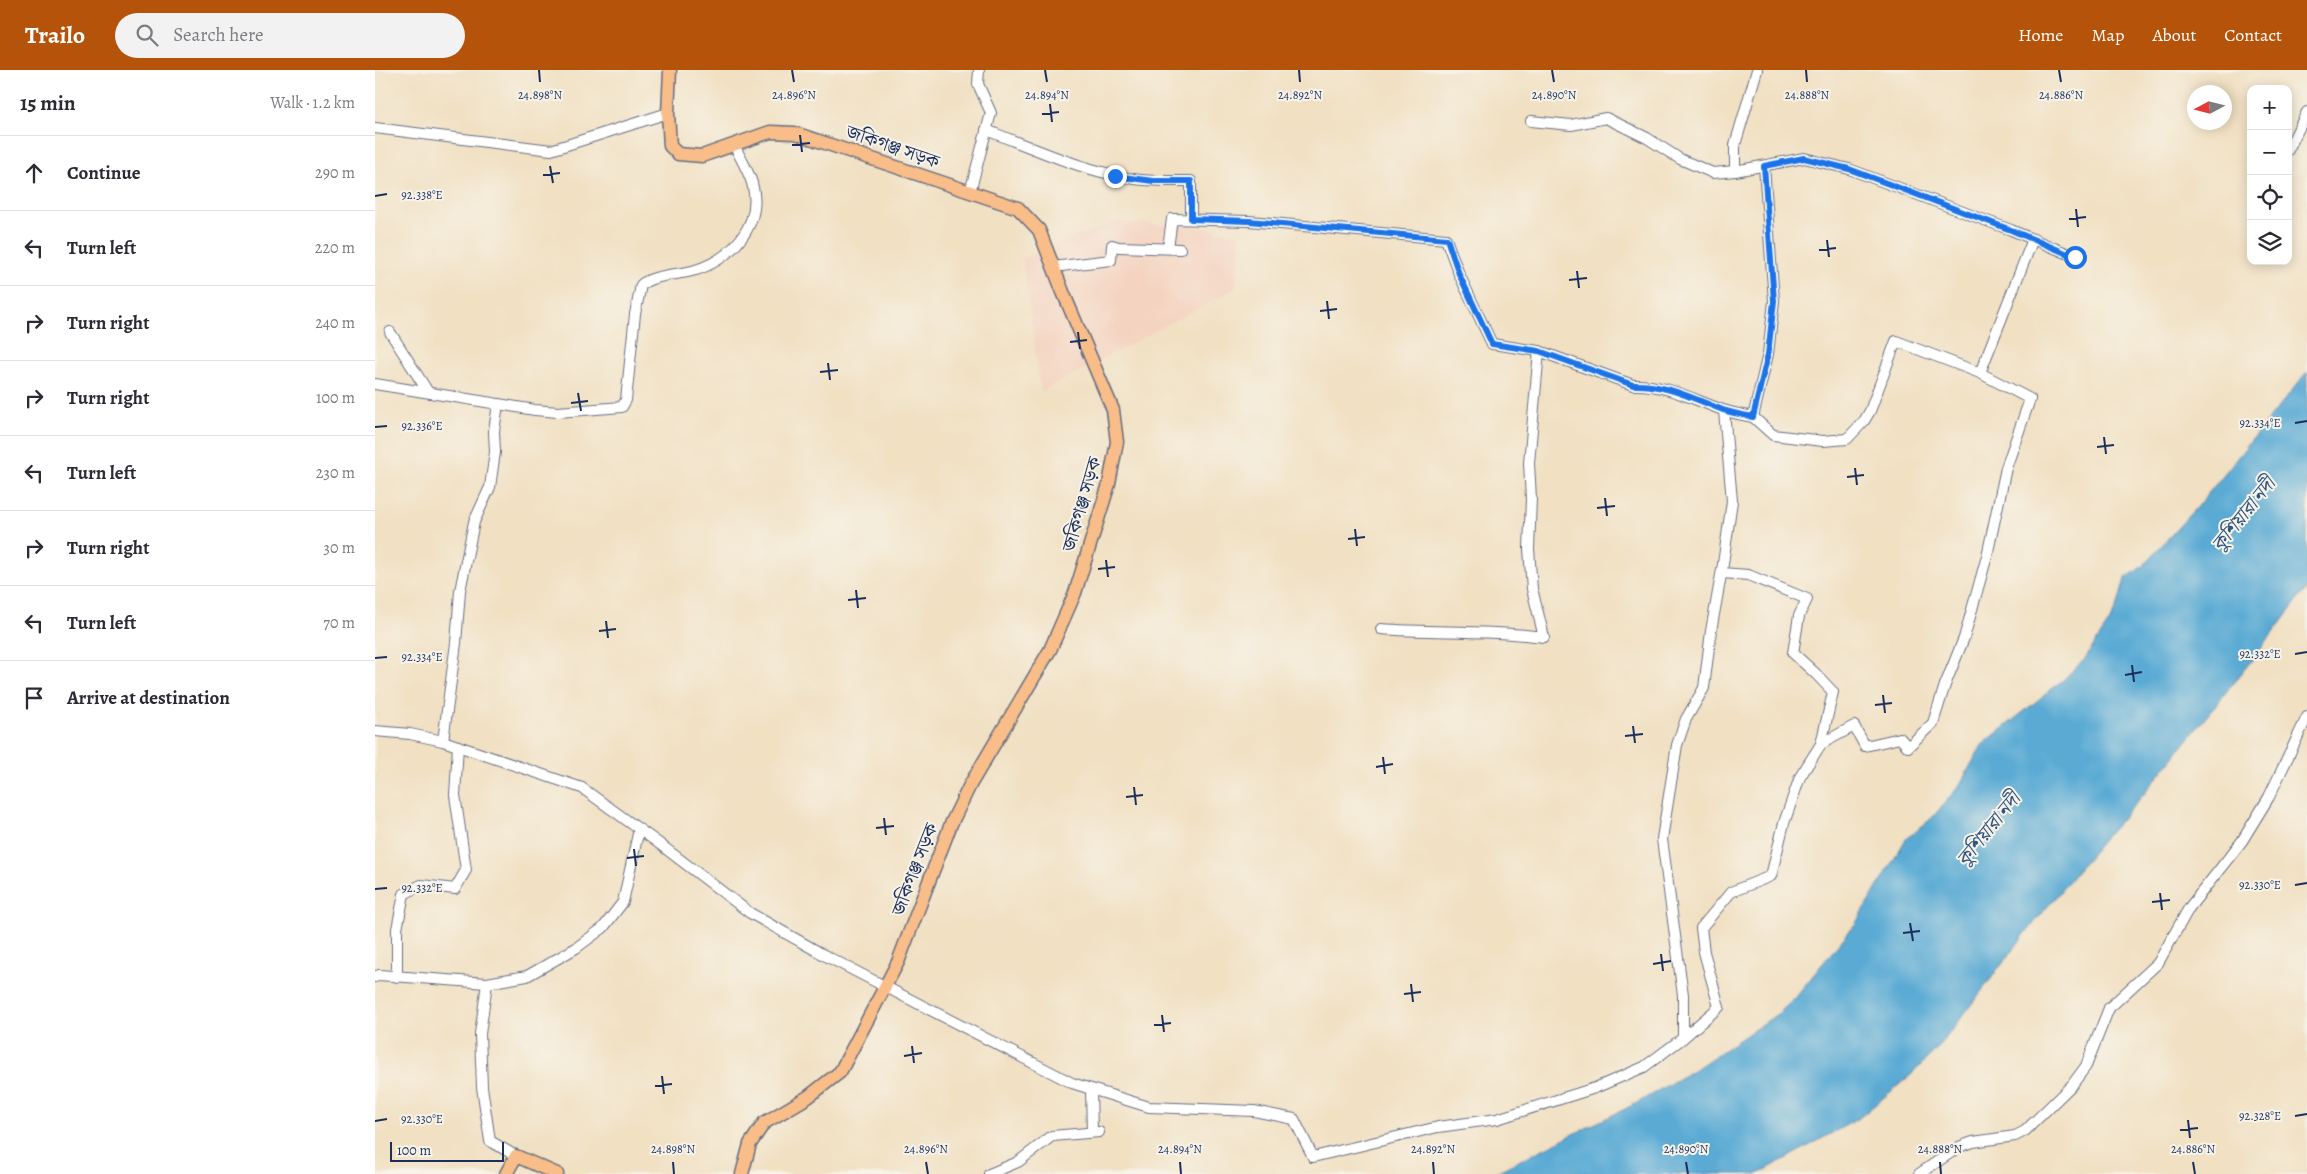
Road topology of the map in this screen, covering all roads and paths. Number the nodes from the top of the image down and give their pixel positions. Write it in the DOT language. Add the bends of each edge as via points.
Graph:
graph roads {
  1 [pos="670,70"];
  2 [pos="979,70"];
  3 [pos="1757,70"];
  4 [pos="2307,112"];
  5 [pos="668,113"];
  6 [pos="1531,122"];
  7 [pos="375,128"];
  8 [pos="986,130"];
  9 [pos="2292,142"];
  10 [pos="734,145"];
  11 [pos="1764,166"];
  12 [pos="1735,171"];
  13 [pos="970,192"];
  14 [pos="1191,219"];
  15 [pos="2033,239"];
  16 [pos="1169,248"];
  17 [pos="1181,249"];
  18 [pos="2075,257"];
  19 [pos="1053,267"];
  20 [pos="390,332"];
  21 [pos="1539,351"];
  22 [pos="1980,373"];
  23 [pos="375,384"];
  24 [pos="428,392"];
  25 [pos="498,404"];
  26 [pos="1724,410"];
  27 [pos="1753,417"];
  28 [pos="1722,573"];
  29 [pos="1381,629"];
  30 [pos="2307,717"];
  31 [pos="375,731"];
  32 [pos="443,741"];
  33 [pos="1821,744"];
  34 [pos="458,746"];
  35 [pos="639,828"];
  36 [pos="397,976"];
  37 [pos="375,977"];
  38 [pos="487,983"];
  39 [pos="885,987"];
  40 [pos="1683,1038"];
  41 [pos="1091,1089"];
  42 [pos="516,1156"];
  43 [pos="506,1174"];
  44 [pos="557,1174"];
  45 [pos="742,1174"];
  46 [pos="989,1174"];
  47 [pos="1919,1174"];
  1 -- 5 [label="main road, জকিগঞ্জ সড়ক"];
  2 -- 8 [label="street" via="978,84 991,113"];
  3 -- 12 [label="street" via="1735,145"];
  4 -- 9 [label="street"];
  5 -- 7 [label="street" via="551,150"];
  5 -- 10 [label="main road, জকিগঞ্জ সড়ক" via="670,146 678,154 702,156"];
  6 -- 12 [label="street" via="1571,126 1606,118 1680,159 1713,173"];
  8 -- 13 [label="street"];
  8 -- 14 [label="street" via="1115,176 1191,181"];
  10 -- 13 [label="main road, জকিগঞ্জ সড়ক" via="770,132 795,133"];
  10 -- 25 [label="street" via="752,184 753,208 748,228 734,247 713,262 694,271 641,285 626,400 622,407 558,412"];
  11 -- 12 [label="street"];
  11 -- 15 [label="street" via="1804,158 1849,169"];
  11 -- 27 [label="street" via="1774,301 1768,354"];
  13 -- 19 [label="main road, জকিগঞ্জ সড়ক" via="1018,208 1039,230"];
  14 -- 16 [label="street" via="1172,219"];
  14 -- 21 [label="street" via="1249,221 1447,239 1459,274 1492,344"];
  15 -- 18 [label="street"];
  15 -- 22 [label="street"];
  16 -- 17 [label="street"];
  16 -- 19 [label="street" via="1112,245 1111,260"];
  19 -- 39 [label="main road, জকিগঞ্জ সড়ক" via="1113,410 1117,442 1109,484 1075,594 1050,650 970,785 951,824 898,962"];
  20 -- 24 [label="street"];
  21 -- 26 [label="street" via="1633,385 1649,384 1687,394"];
  21 -- 29 [label="street" via="1529,463 1529,549 1533,589 1544,637"];
  22 -- 27 [label="street" via="1896,341 1870,411 1847,439 1823,441 1773,434"];
  22 -- 33 [label="street" via="2030,399 2006,468 1979,588 1933,723 1908,747 1899,738 1865,746 1854,726"];
  23 -- 24 [label="street"];
  24 -- 25 [label="street"];
  25 -- 32 [label="street" via="490,487 475,522 460,591"];
  26 -- 27 [label="street"];
  26 -- 28 [label="street" via="1732,501"];
  28 -- 33 [label="street" via="1748,575 1807,599 1799,616 1793,653 1833,692"];
  28 -- 40 [label="street" via="1704,688 1686,719 1677,745 1662,839 1682,986"];
  30 -- 47 [label="street" via="2269,796 2242,840 2189,908 2158,963 2109,1008 2086,1066 2072,1085 2025,1131 2015,1136 1959,1147"];
  31 -- 32 [label="street"];
  32 -- 34 [label="street"];
  33 -- 40 [label="street" via="1800,776 1771,876 1731,892 1701,928 1719,1006"];
  34 -- 35 [label="street" via="581,788"];
  34 -- 36 [label="street" via="455,795 465,870 455,889 421,885 404,894 397,929"];
  35 -- 38 [label="street" via="623,902 603,928 527,976"];
  35 -- 39 [label="street" via="750,913"];
  36 -- 37 [label="street"];
  36 -- 38 [label="street"];
  38 -- 42 [label="street" via="480,1034 482,1087 490,1141"];
  39 -- 41 [label="street" via="1072,1083"];
  39 -- 45 [label="main road, জকিগঞ্জ সড়ক" via="840,1072 808,1097 764,1123 750,1144"];
  40 -- 41 [label="street" via="1644,1067 1595,1088 1497,1120 1438,1127 1313,1157 1294,1119 1255,1110 1149,1107"];
  41 -- 46 [label="street" via="1095,1132 1052,1136 1018,1162"];
  42 -- 43 [label="main road"];
  42 -- 44 [label="main road"];
}
